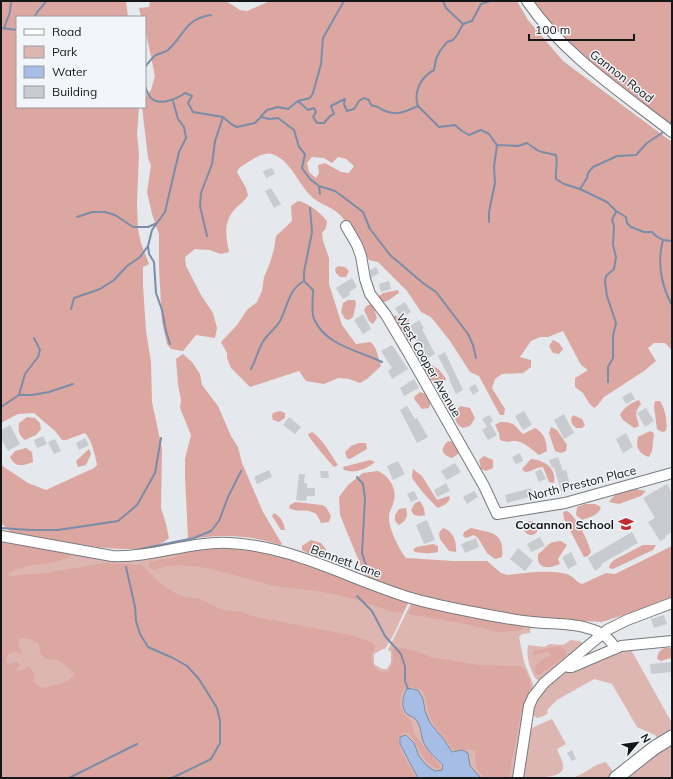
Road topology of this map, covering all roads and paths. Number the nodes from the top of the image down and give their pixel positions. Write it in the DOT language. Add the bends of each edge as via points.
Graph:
graph roads {
  1 [pos="527,1"];
  2 [pos="672,132"];
  3 [pos="346,226"];
  4 [pos="672,473"];
  5 [pos="497,514"];
  6 [pos="1,536"];
  7 [pos="672,603"];
  8 [pos="602,634"];
  9 [pos="672,642"];
  10 [pos="615,649"];
  11 [pos="566,665"];
  12 [pos="672,737"];
  13 [pos="518,778"];
  14 [pos="616,778"];
  1 -- 2 [label="street, Gannon Road" via="562,43 582,62"];
  3 -- 5 [label="street, West Cooper Avenue" via="361,256 370,294 409,354 484,486"];
  4 -- 5 [label="street, North Preston Place" via="565,503"];
  6 -- 8 [label="street, Bennett Lane" via="127,557 206,544 256,546 288,553 411,598 486,615 585,627"];
  7 -- 8 [label="street" via="614,626"];
  8 -- 10 [label="street, Bennett Lane"];
  8 -- 11 [label="street"];
  9 -- 10 [label="street" via="627,645"];
  10 -- 11 [label="street" via="572,667"];
  11 -- 13 [label="street" via="544,683 533,697"];
  12 -- 14 [label="main road"];
}
